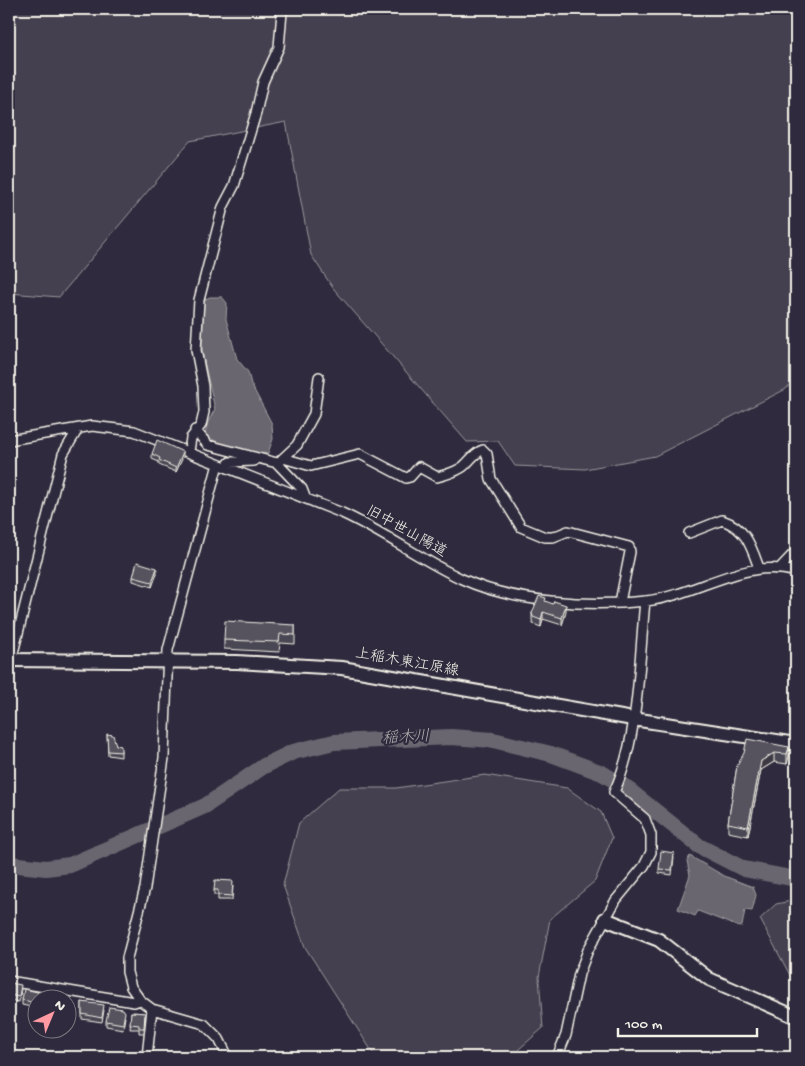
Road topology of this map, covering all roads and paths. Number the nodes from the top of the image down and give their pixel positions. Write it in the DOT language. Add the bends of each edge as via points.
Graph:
graph roads {
  1 [pos="282,12"];
  2 [pos="319,378"];
  3 [pos="78,429"];
  4 [pos="195,430"];
  5 [pos="9,440"];
  6 [pos="189,451"];
  7 [pos="259,460"];
  8 [pos="280,461"];
  9 [pos="222,465"];
  10 [pos="305,497"];
  11 [pos="689,533"];
  12 [pos="796,551"];
  13 [pos="759,568"];
  14 [pos="780,568"];
  15 [pos="796,572"];
  16 [pos="645,601"];
  17 [pos="620,602"];
  18 [pos="10,661"];
  19 [pos="166,663"];
  20 [pos="633,719"];
  21 [pos="796,744"];
  22 [pos="605,919"];
  23 [pos="9,981"];
  24 [pos="140,1000"];
  25 [pos="152,1009"];
  26 [pos="796,1017"];
  27 [pos="147,1057"];
  28 [pos="228,1057"];
  29 [pos="557,1057"];
  1 -- 4 [label="street" via="279,47 263,82 234,186 223,207 199,300 196,350 204,412 201,425"];
  2 -- 8 [label="street" via="314,414 297,445"];
  3 -- 5 [label="street, 旧中世山陽道"];
  3 -- 6 [label="street, 旧中世山陽道" via="92,426 134,431"];
  3 -- 18 [label="street" via="63,454"];
  4 -- 6 [label="street"];
  4 -- 7 [label="street" via="208,445"];
  6 -- 9 [label="street, 旧中世山陽道"];
  7 -- 8 [label="street"];
  7 -- 9 [label="street"];
  8 -- 10 [label="street"];
  8 -- 17 [label="street" via="311,466 360,454 406,478 419,467 437,477 462,468 483,450 487,454 491,479 521,527 545,537 568,531 629,547"];
  9 -- 10 [label="street, 旧中世山陽道"];
  9 -- 19 [label="street"];
  10 -- 17 [label="street, 旧中世山陽道" via="369,526 483,587 561,602"];
  11 -- 13 [label="street" via="722,520 733,524 749,538"];
  12 -- 14 [label="street"];
  13 -- 14 [label="street, 旧中世山陽道"];
  13 -- 16 [label="street, 旧中世山陽道" via="670,597"];
  14 -- 15 [label="street, 旧中世山陽道"];
  16 -- 17 [label="street, 旧中世山陽道"];
  16 -- 20 [label="street"];
  18 -- 19 [label="main road, 上稲木東江原線"];
  19 -- 20 [label="main road, 上稲木東江原線" via="236,662 342,668"];
  19 -- 24 [label="street" via="164,758 145,888 127,958 131,987"];
  20 -- 21 [label="main road, 上稲木東江原線"];
  20 -- 22 [label="street" via="622,775 614,792 646,819 651,835 651,852"];
  22 -- 26 [label="main road" via="659,940 708,979"];
  22 -- 29 [label="street" via="579,974 566,1035"];
  23 -- 24 [label="street" via="134,1002"];
  24 -- 25 [label="street"];
  25 -- 27 [label="street"];
  25 -- 28 [label="street" via="204,1024 219,1039"];
}
